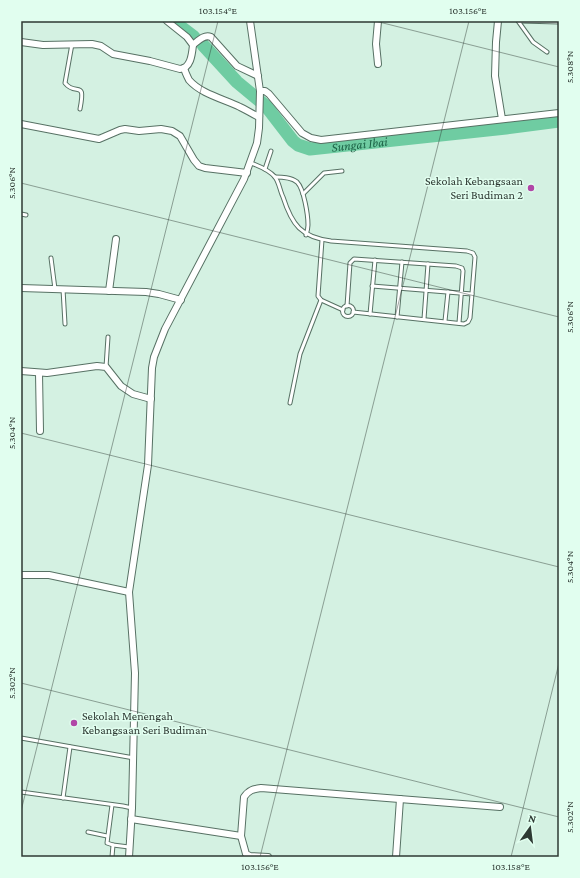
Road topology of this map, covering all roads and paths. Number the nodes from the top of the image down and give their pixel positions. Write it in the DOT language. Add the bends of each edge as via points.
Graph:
graph roads {
  1 [pos="167,21"];
  2 [pos="250,21"];
  3 [pos="378,21"];
  4 [pos="498,21"];
  5 [pos="519,21"];
  6 [pos="559,22"];
  7 [pos="21,42"];
  8 [pos="72,44"];
  9 [pos="193,45"];
  10 [pos="547,52"];
  11 [pos="378,64"];
  12 [pos="184,68"];
  13 [pos="258,76"];
  14 [pos="260,91"];
  15 [pos="80,109"];
  16 [pos="559,113"];
  17 [pos="259,117"];
  18 [pos="502,119"];
  19 [pos="21,124"];
  20 [pos="271,151"];
  21 [pos="251,163"];
  22 [pos="265,169"];
  23 [pos="342,171"];
  24 [pos="247,173"];
  25 [pos="275,177"];
  26 [pos="303,194"];
  27 [pos="21,214"];
  28 [pos="26,215"];
  29 [pos="306,235"];
  30 [pos="116,239"];
  31 [pos="322,240"];
  32 [pos="51,258"];
  33 [pos="375,260"];
  34 [pos="402,262"];
  35 [pos="428,264"];
  36 [pos="372,286"];
  37 [pos="21,288"];
  38 [pos="400,288"];
  39 [pos="55,289"];
  40 [pos="63,289"];
  41 [pos="426,290"];
  42 [pos="109,291"];
  43 [pos="448,292"];
  44 [pos="462,294"];
  45 [pos="472,294"];
  46 [pos="181,300"];
  47 [pos="321,300"];
  48 [pos="347,306"];
  49 [pos="343,310"];
  50 [pos="353,312"];
  51 [pos="370,314"];
  52 [pos="397,317"];
  53 [pos="424,319"];
  54 [pos="445,322"];
  55 [pos="459,323"];
  56 [pos="65,324"];
  57 [pos="108,336"];
  58 [pos="106,367"];
  59 [pos="21,371"];
  60 [pos="39,373"];
  61 [pos="151,399"];
  62 [pos="290,403"];
  63 [pos="40,431"];
  64 [pos="21,575"];
  65 [pos="130,592"];
  66 [pos="21,738"];
  67 [pos="70,747"];
  68 [pos="134,758"];
  69 [pos="21,792"];
  70 [pos="63,798"];
  71 [pos="400,799"];
  72 [pos="112,805"];
  73 [pos="500,807"];
  74 [pos="132,808"];
  75 [pos="131,819"];
  76 [pos="88,832"];
  77 [pos="107,836"];
  78 [pos="241,836"];
  79 [pos="113,845"];
  80 [pos="129,847"];
  81 [pos="112,857"];
  82 [pos="129,857"];
  83 [pos="268,857"];
  84 [pos="396,857"];
  1 -- 9 [label="street"];
  2 -- 13 [label="street"];
  3 -- 11 [label="street"];
  4 -- 18 [label="street" via="496,76"];
  5 -- 6 [label="lane"];
  5 -- 10 [label="lane" via="533,42"];
  7 -- 8 [label="street" via="43,45"];
  8 -- 12 [label="street" via="97,45 113,54"];
  8 -- 15 [label="lane" via="65,83 82,92"];
  9 -- 12 [label="street" via="191,58"];
  9 -- 13 [label="street" via="204,36 211,37 237,66"];
  12 -- 17 [label="street" via="188,78 202,89"];
  13 -- 14 [label="street"];
  14 -- 17 [label="street"];
  14 -- 18 [label="street" via="270,94 302,133 321,140"];
  16 -- 18 [label="street"];
  17 -- 21 [label="street" via="257,143"];
  19 -- 24 [label="street" via="94,139 105,138 125,129 172,131 180,136 199,166"];
  20 -- 22 [label="lane"];
  21 -- 22 [label="lane"];
  21 -- 24 [label="street"];
  22 -- 25 [label="lane"];
  23 -- 26 [label="lane" via="324,173"];
  24 -- 46 [label="street"];
  25 -- 26 [label="lane" via="284,177 298,183"];
  25 -- 29 [label="lane" via="288,211"];
  26 -- 29 [label="lane" via="308,226"];
  27 -- 28 [label="lane"];
  29 -- 31 [label="lane"];
  30 -- 42 [label="street"];
  31 -- 45 [label="lane" via="473,253 475,257"];
  31 -- 47 [label="lane" via="318,291"];
  32 -- 39 [label="lane"];
  33 -- 34 [label="lane"];
  33 -- 36 [label="lane"];
  33 -- 48 [label="lane" via="354,259 350,263"];
  34 -- 35 [label="lane"];
  34 -- 38 [label="lane"];
  35 -- 41 [label="lane"];
  35 -- 44 [label="lane" via="462,268"];
  36 -- 38 [label="lane"];
  36 -- 51 [label="lane"];
  37 -- 39 [label="street"];
  38 -- 41 [label="lane"];
  38 -- 52 [label="lane"];
  39 -- 40 [label="street"];
  40 -- 42 [label="street"];
  40 -- 56 [label="lane"];
  41 -- 43 [label="lane"];
  41 -- 53 [label="lane"];
  42 -- 46 [label="street" via="159,294"];
  43 -- 44 [label="lane"];
  43 -- 54 [label="lane"];
  44 -- 45 [label="lane"];
  44 -- 55 [label="lane"];
  45 -- 55 [label="lane" via="470,318 464,324"];
  46 -- 61 [label="street" via="165,329 154,357"];
  47 -- 49 [label="lane"];
  47 -- 62 [label="lane" via="300,354"];
  48 -- 49 [label="lane"];
  48 -- 50 [label="lane" via="352,308"];
  49 -- 50 [label="lane" via="347,317"];
  50 -- 51 [label="lane"];
  51 -- 52 [label="lane"];
  52 -- 53 [label="lane"];
  53 -- 54 [label="lane"];
  54 -- 55 [label="lane"];
  57 -- 58 [label="lane"];
  58 -- 60 [label="street"];
  58 -- 61 [label="street" via="132,394"];
  59 -- 60 [label="street"];
  60 -- 63 [label="street"];
  61 -- 65 [label="street" via="148,465"];
  64 -- 65 [label="street" via="48,575"];
  65 -- 68 [label="street" via="135,672"];
  66 -- 67 [label="lane"];
  67 -- 68 [label="lane"];
  67 -- 70 [label="lane"];
  68 -- 74 [label="street"];
  69 -- 70 [label="lane"];
  70 -- 72 [label="lane"];
  71 -- 73 [label="street"];
  71 -- 78 [label="street" via="253,789 244,797"];
  71 -- 84 [label="street"];
  72 -- 74 [label="lane"];
  72 -- 77 [label="lane"];
  74 -- 75 [label="street"];
  75 -- 78 [label="street"];
  75 -- 80 [label="street"];
  76 -- 77 [label="lane"];
  77 -- 79 [label="lane" via="107,843"];
  78 -- 83 [label="street" via="246,854"];
  79 -- 80 [label="lane"];
  79 -- 81 [label="lane"];
  80 -- 82 [label="street"];
}
